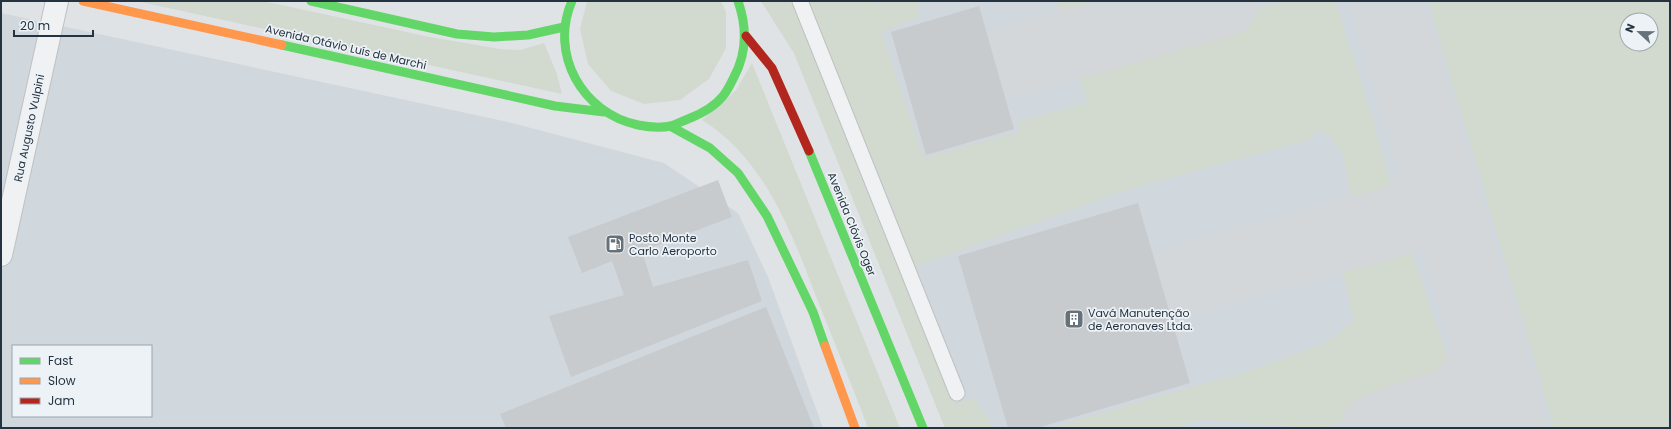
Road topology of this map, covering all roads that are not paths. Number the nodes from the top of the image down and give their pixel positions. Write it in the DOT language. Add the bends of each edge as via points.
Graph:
graph roads {
  1 [pos="57,1"];
  2 [pos="83,1"];
  3 [pos="311,1"];
  4 [pos="572,1"];
  5 [pos="738,1"];
  6 [pos="800,1"];
  7 [pos="564,27"];
  8 [pos="746,36"];
  9 [pos="604,112"];
  10 [pos="670,126"];
  11 [pos="1,255"];
  12 [pos="957,392"];
  13 [pos="855,428"];
  14 [pos="923,428"];
  1 -- 11 [label="street, Rua Augusto Vulpini"];
  2 -- 9 [label="main road, Avenida Otávio Luís de Marchi" via="555,106"];
  3 -- 7 [label="main road" via="457,34 494,37 528,35"];
  4 -- 7 [label="main road" via="564,12"];
  5 -- 8 [label="main road" via="743,12"];
  6 -- 12 [label="lane"];
  7 -- 9 [label="main road" via="565,52 572,75 586,96"];
  8 -- 10 [label="main road" via="740,67 724,95 700,115"];
  8 -- 14 [label="main road, Avenida Clóvis Oger" via="772,68"];
  9 -- 10 [label="main road" via="624,122"];
  10 -- 13 [label="main road" via="710,148 738,173 767,216 814,312"];
}
